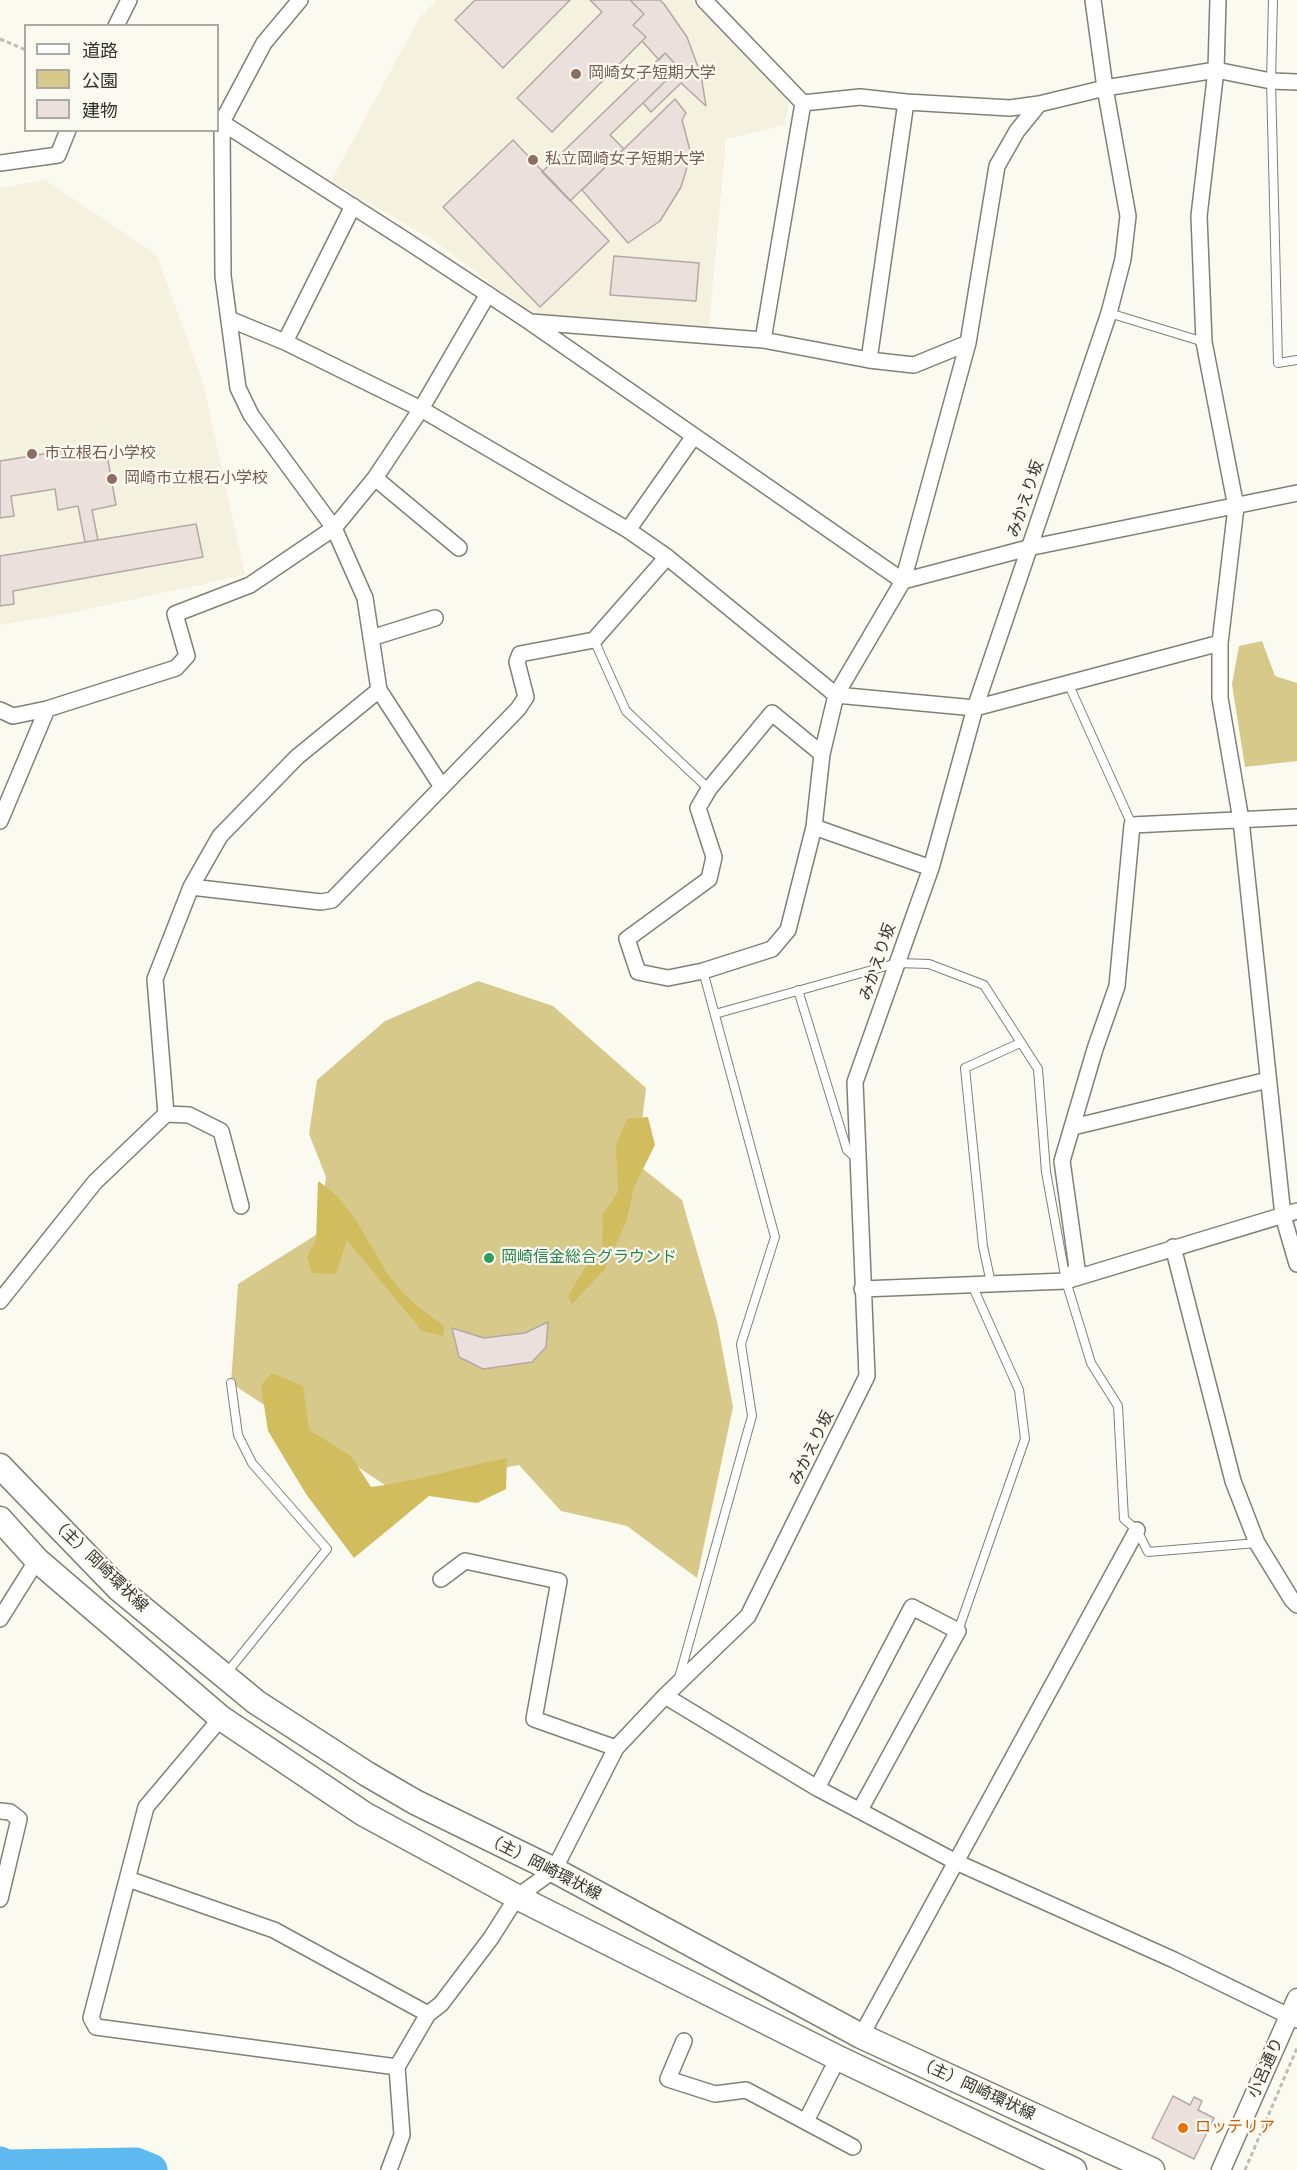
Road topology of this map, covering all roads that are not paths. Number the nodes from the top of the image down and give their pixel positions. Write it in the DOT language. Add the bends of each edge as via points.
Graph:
graph roads {
  1 [pos="129,0"];
  2 [pos="300,0"];
  3 [pos="704,0"];
  4 [pos="1093,0"];
  5 [pos="1218,0"];
  6 [pos="1273,0"];
  7 [pos="117,24"];
  8 [pos="1216,70"];
  9 [pos="1271,81"];
  10 [pos="1297,82"];
  11 [pos="1105,88"];
  12 [pos="906,102"];
  13 [pos="803,103"];
  14 [pos="1039,104"];
  15 [pos="220,121"];
  16 [pos="67,132"];
  17 [pos="0,164"];
  18 [pos="353,206"];
  19 [pos="488,294"];
  20 [pos="1109,313"];
  21 [pos="229,319"];
  22 [pos="530,322"];
  23 [pos="763,340"];
  24 [pos="285,342"];
  25 [pos="1204,342"];
  26 [pos="968,343"];
  27 [pos="869,360"];
  28 [pos="1297,360"];
  29 [pos="421,409"];
  30 [pos="694,436"];
  31 [pos="375,478"];
  32 [pos="1297,494"];
  33 [pos="1236,507"];
  34 [pos="334,528"];
  35 [pos="628,530"];
  36 [pos="459,548"];
  37 [pos="1028,548"];
  38 [pos="667,557"];
  39 [pos="903,581"];
  40 [pos="435,618"];
  41 [pos="371,638"];
  42 [pos="594,640"];
  43 [pos="1220,643"];
  44 [pos="1068,683"];
  45 [pos="379,690"];
  46 [pos="836,695"];
  47 [pos="975,708"];
  48 [pos="47,709"];
  49 [pos="0,710"];
  50 [pos="822,754"];
  51 [pos="442,787"];
  52 [pos="709,789"];
  53 [pos="1297,817"];
  54 [pos="1241,820"];
  55 [pos="0,821"];
  56 [pos="1132,825"];
  57 [pos="814,826"];
  58 [pos="930,868"];
  59 [pos="191,887"];
  60 [pos="897,963"];
  61 [pos="703,971"];
  62 [pos="798,990"];
  63 [pos="715,1014"];
  64 [pos="1020,1043"];
  65 [pos="1268,1080"];
  66 [pos="166,1114"];
  67 [pos="1073,1127"];
  68 [pos="860,1161"];
  69 [pos="241,1206"];
  70 [pos="1290,1213"];
  71 [pos="1173,1247"];
  72 [pos="1297,1264"];
  73 [pos="1066,1281"];
  74 [pos="991,1283"];
  75 [pos="972,1285"];
  76 [pos="862,1289"];
  77 [pos="0,1301"];
  78 [pos="231,1383"];
  79 [pos="0,1466"];
  80 [pos="0,1519"];
  81 [pos="1137,1530"];
  82 [pos="1257,1543"];
  83 [pos="37,1560"];
  84 [pos="441,1580"];
  85 [pos="1297,1605"];
  86 [pos="0,1618"];
  87 [pos="958,1631"];
  88 [pos="224,1676"];
  89 [pos="677,1685"];
  90 [pos="665,1696"];
  91 [pos="221,1718"];
  92 [pos="616,1748"];
  93 [pos="818,1788"];
  94 [pos="0,1810"];
  95 [pos="860,1810"];
  96 [pos="956,1862"];
  97 [pos="554,1870"];
  98 [pos="128,1879"];
  99 [pos="516,1897"];
  100 [pos="0,1899"];
  101 [pos="1297,1998"];
  102 [pos="428,2014"];
  103 [pos="1293,2018"];
  104 [pos="861,2036"];
  105 [pos="684,2042"];
  106 [pos="838,2058"];
  107 [pos="397,2067"];
  108 [pos="806,2121"];
  109 [pos="853,2147"];
  110 [pos="391,2170"];
  111 [pos="1074,2170"];
  112 [pos="1152,2170"];
  113 [pos="1221,2170"];
  1 -- 7 [label="street"];
  2 -- 15 [label="street" via="264,43"];
  3 -- 13 [label="street"];
  4 -- 11 [label="street, みかえり坂"];
  5 -- 8 [label="street"];
  6 -- 9 [label="lane"];
  8 -- 9 [label="street"];
  8 -- 11 [label="street"];
  8 -- 25 [label="street" via="1199,216"];
  9 -- 10 [label="street"];
  9 -- 28 [label="lane" via="1278,363"];
  11 -- 14 [label="street"];
  11 -- 20 [label="street, みかえり坂" via="1128,216 1123,259"];
  12 -- 13 [label="street" via="860,97"];
  12 -- 14 [label="street" via="1010,108"];
  12 -- 27 [label="street"];
  13 -- 23 [label="street"];
  14 -- 26 [label="street" via="1017,131 997,166"];
  15 -- 18 [label="street"];
  15 -- 21 [label="street" via="224,276"];
  16 -- 17 [label="street" via="58,155"];
  18 -- 19 [label="street"];
  18 -- 24 [label="street"];
  19 -- 22 [label="street"];
  19 -- 29 [label="street"];
  20 -- 25 [label="lane"];
  20 -- 37 [label="street, みかえり坂"];
  21 -- 24 [label="street"];
  21 -- 34 [label="street" via="238,388 251,415"];
  22 -- 23 [label="street"];
  22 -- 30 [label="street"];
  23 -- 27 [label="street"];
  24 -- 29 [label="street"];
  25 -- 33 [label="street"];
  26 -- 27 [label="street" via="914,365"];
  26 -- 39 [label="street"];
  29 -- 31 [label="street"];
  29 -- 35 [label="street"];
  30 -- 35 [label="street"];
  30 -- 39 [label="street"];
  31 -- 34 [label="street"];
  31 -- 36 [label="street"];
  32 -- 33 [label="street"];
  33 -- 37 [label="street"];
  33 -- 43 [label="street"];
  34 -- 41 [label="street" via="365,598"];
  34 -- 48 [label="street" via="250,585 175,614 187,656 176,668"];
  35 -- 38 [label="street"];
  37 -- 39 [label="street"];
  37 -- 47 [label="street, みかえり坂"];
  38 -- 42 [label="street"];
  38 -- 46 [label="street"];
  39 -- 46 [label="street"];
  40 -- 41 [label="street"];
  41 -- 45 [label="street"];
  42 -- 51 [label="street" via="520,654 517,662 526,697 519,709"];
  42 -- 52 [label="lane" via="626,711"];
  43 -- 44 [label="street"];
  43 -- 54 [label="street" via="1220,698"];
  44 -- 47 [label="street"];
  44 -- 56 [label="lane"];
  45 -- 51 [label="street"];
  45 -- 59 [label="street" via="297,757 220,836"];
  46 -- 47 [label="street"];
  46 -- 50 [label="street"];
  47 -- 58 [label="street, みかえり坂"];
  48 -- 49 [label="street" via="13,716"];
  48 -- 55 [label="street"];
  50 -- 52 [label="street" via="772,713"];
  50 -- 57 [label="street"];
  51 -- 59 [label="street" via="332,900 321,902"];
  52 -- 61 [label="street" via="698,808 714,857 709,879 627,939 638,972 668,978"];
  53 -- 54 [label="street"];
  54 -- 56 [label="street"];
  54 -- 65 [label="street"];
  56 -- 67 [label="street" via="1117,986"];
  57 -- 58 [label="street"];
  57 -- 61 [label="street" via="788,930 772,949"];
  58 -- 60 [label="street, みかえり坂"];
  59 -- 66 [label="street" via="155,979"];
  60 -- 62 [label="lane"];
  60 -- 64 [label="lane" via="929,963 984,986"];
  60 -- 68 [label="street, みかえり坂" via="855,1082"];
  61 -- 63 [label="lane"];
  62 -- 63 [label="lane"];
  62 -- 68 [label="lane" via="847,1150"];
  63 -- 89 [label="lane" via="775,1237 741,1344 752,1416"];
  64 -- 73 [label="lane" via="1038,1070 1046,1172"];
  64 -- 74 [label="lane" via="966,1068 983,1246"];
  65 -- 67 [label="street"];
  65 -- 70 [label="street"];
  66 -- 69 [label="street" via="189,1115 221,1131"];
  66 -- 77 [label="street" via="95,1182"];
  67 -- 73 [label="street" via="1062,1161 1077,1268"];
  68 -- 76 [label="street, みかえり坂"];
  70 -- 71 [label="street"];
  70 -- 72 [label="street"];
  71 -- 73 [label="street"];
  71 -- 82 [label="street" via="1233,1481"];
  73 -- 74 [label="street"];
  73 -- 81 [label="lane" via="1091,1362 1118,1406 1124,1519"];
  74 -- 75 [label="street"];
  75 -- 76 [label="street"];
  75 -- 87 [label="lane" via="1019,1390 1025,1439"];
  76 -- 89 [label="street, みかえり坂" via="867,1376 860,1391 748,1616"];
  78 -- 88 [label="lane" via="238,1435 252,1463 327,1549"];
  79 -- 88 [label="main road, （主）岡崎環状線" via="119,1589"];
  80 -- 83 [label="main road, （主）岡崎環状線"];
  81 -- 82 [label="lane" via="1148,1552"];
  81 -- 96 [label="street"];
  82 -- 85 [label="street"];
  83 -- 86 [label="street"];
  83 -- 91 [label="main road, （主）岡崎環状線"];
  84 -- 92 [label="street" via="465,1561 560,1581 534,1719"];
  87 -- 93 [label="street" via="912,1606"];
  87 -- 95 [label="street"];
  88 -- 97 [label="main road, （主）岡崎環状線" via="256,1702 377,1780"];
  89 -- 90 [label="street, みかえり坂"];
  90 -- 92 [label="street, みかえり坂"];
  90 -- 93 [label="street"];
  91 -- 98 [label="street" via="146,1807"];
  91 -- 99 [label="main road, （主）岡崎環状線" via="364,1814"];
  92 -- 97 [label="street, みかえり坂"];
  93 -- 95 [label="street"];
  94 -- 100 [label="street" via="19,1819"];
  95 -- 96 [label="street"];
  96 -- 103 [label="street"];
  96 -- 104 [label="street"];
  97 -- 99 [label="street"];
  97 -- 104 [label="main road, （主）岡崎環状線"];
  98 -- 102 [label="street" via="274,1930"];
  98 -- 107 [label="street" via="91,2018 96,2027"];
  99 -- 102 [label="street" via="491,1938 441,2004"];
  99 -- 106 [label="main road, （主）岡崎環状線"];
  101 -- 103 [label="street, 小呂通り"];
  102 -- 107 [label="street"];
  103 -- 113 [label="street, 小呂通り"];
  104 -- 112 [label="main road, （主）岡崎環状線"];
  105 -- 108 [label="street" via="668,2079 715,2094 746,2090"];
  106 -- 108 [label="street"];
  106 -- 111 [label="main road, （主）岡崎環状線"];
  107 -- 110 [label="street" via="402,2135"];
  108 -- 109 [label="street"];
}
